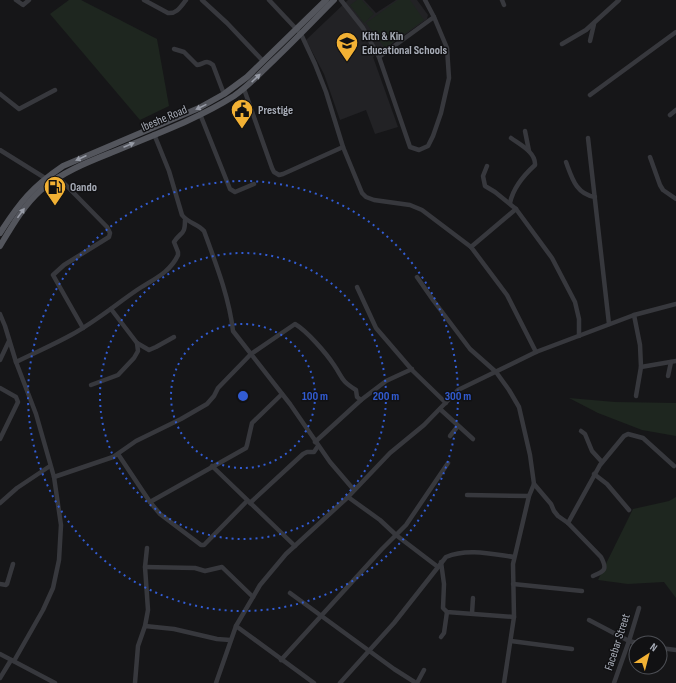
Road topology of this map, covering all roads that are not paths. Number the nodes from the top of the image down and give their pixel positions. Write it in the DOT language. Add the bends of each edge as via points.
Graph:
graph roads {
  1 [pos="16,0"];
  2 [pos="29,0"];
  3 [pos="144,0"];
  4 [pos="186,0"];
  5 [pos="202,0"];
  6 [pos="269,0"];
  7 [pos="326,0"];
  8 [pos="334,0"];
  9 [pos="341,0"];
  10 [pos="425,0"];
  11 [pos="619,0"];
  12 [pos="434,17"];
  13 [pos="594,22"];
  14 [pos="299,32"];
  15 [pos="676,32"];
  16 [pos="590,41"];
  17 [pos="562,44"];
  18 [pos="174,49"];
  19 [pos="379,57"];
  20 [pos="263,61"];
  21 [pos="244,88"];
  22 [pos="55,90"];
  23 [pos="0,94"];
  24 [pos="224,94"];
  25 [pos="590,95"];
  26 [pos="676,110"];
  27 [pos="200,114"];
  28 [pos="670,114"];
  29 [pos="525,131"];
  30 [pos="154,134"];
  31 [pos="511,138"];
  32 [pos="588,138"];
  33 [pos="342,147"];
  34 [pos="0,150"];
  35 [pos="529,151"];
  36 [pos="650,157"];
  37 [pos="566,162"];
  38 [pos="487,166"];
  39 [pos="58,177"];
  40 [pos="45,178"];
  41 [pos="254,184"];
  42 [pos="595,197"];
  43 [pos="676,199"];
  44 [pos="510,203"];
  45 [pos="516,209"];
  46 [pos="185,220"];
  47 [pos="0,233"];
  48 [pos="0,246"];
  49 [pos="471,247"];
  50 [pos="417,277"];
  51 [pos="357,287"];
  52 [pos="676,304"];
  53 [pos="111,309"];
  54 [pos="0,314"];
  55 [pos="634,315"];
  56 [pos="610,324"];
  57 [pos="83,328"];
  58 [pos="579,336"];
  59 [pos="174,337"];
  60 [pos="10,340"];
  61 [pos="137,342"];
  62 [pos="536,352"];
  63 [pos="251,354"];
  64 [pos="0,360"];
  65 [pos="674,361"];
  66 [pos="16,362"];
  67 [pos="641,367"];
  68 [pos="412,369"];
  69 [pos="496,372"];
  70 [pos="668,376"];
  71 [pos="91,385"];
  72 [pos="0,388"];
  73 [pos="282,394"];
  74 [pos="636,396"];
  75 [pos="361,400"];
  76 [pos="446,403"];
  77 [pos="440,408"];
  78 [pos="458,426"];
  79 [pos="581,431"];
  80 [pos="450,436"];
  81 [pos="0,439"];
  82 [pos="473,439"];
  83 [pos="317,444"];
  84 [pos="118,454"];
  85 [pos="448,462"];
  86 [pos="602,462"];
  87 [pos="50,466"];
  88 [pos="212,466"];
  89 [pos="674,466"];
  90 [pos="594,474"];
  91 [pos="54,477"];
  92 [pos="534,484"];
  93 [pos="354,490"];
  94 [pos="467,495"];
  95 [pos="529,496"];
  96 [pos="348,497"];
  97 [pos="150,502"];
  98 [pos="249,502"];
  99 [pos="0,503"];
  100 [pos="629,510"];
  101 [pos="568,522"];
  102 [pos="396,534"];
  103 [pos="295,546"];
  104 [pos="147,548"];
  105 [pos="514,557"];
  106 [pos="441,562"];
  107 [pos="13,564"];
  108 [pos="145,567"];
  109 [pos="438,567"];
  110 [pos="593,576"];
  111 [pos="0,584"];
  112 [pos="513,584"];
  113 [pos="582,590"];
  114 [pos="290,593"];
  115 [pos="253,597"];
  116 [pos="473,598"];
  117 [pos="639,608"];
  118 [pos="447,612"];
  119 [pos="472,613"];
  120 [pos="322,616"];
  121 [pos="514,617"];
  122 [pos="589,620"];
  123 [pos="145,626"];
  124 [pos="236,626"];
  125 [pos="631,635"];
  126 [pos="441,637"];
  127 [pos="230,640"];
  128 [pos="628,640"];
  129 [pos="511,641"];
  130 [pos="628,644"];
  131 [pos="572,649"];
  132 [pos="369,651"];
  133 [pos="0,654"];
  134 [pos="281,660"];
  135 [pos="12,661"];
  136 [pos="424,670"];
  137 [pos="0,678"];
  138 [pos="55,683"];
  139 [pos="135,683"];
  140 [pos="216,683"];
  141 [pos="314,683"];
  142 [pos="340,683"];
  143 [pos="416,683"];
  144 [pos="504,683"];
  145 [pos="614,683"];
  1 -- 2 [label="street" via="23,5"];
  3 -- 4 [label="street" via="173,14"];
  5 -- 20 [label="street"];
  6 -- 14 [label="street"];
  7 -- 14 [label="main road, Ibeshe Road"];
  8 -- 14 [label="main road, Ibeshe Road"];
  9 -- 19 [label="street" via="363,28"];
  10 -- 12 [label="street"];
  11 -- 13 [label="street"];
  12 -- 19 [label="street"];
  12 -- 19 [label="street" via="447,48 449,78 441,113 428,146 419,150 410,147"];
  13 -- 16 [label="street"];
  13 -- 17 [label="street"];
  14 -- 20 [label="main road, Ibeshe Road"];
  21 -- 14 [label="main road, Ibeshe Road, one-way"];
  14 -- 33 [label="street" via="323,85"];
  15 -- 25 [label="street"];
  18 -- 24 [label="street" via="184,52 197,65 210,62"];
  20 -- 24 [label="main road, Ibeshe Road" via="237,86"];
  21 -- 27 [label="main road, Ibeshe Road"];
  21 -- 33 [label="street" via="276,174 283,174"];
  22 -- 23 [label="street" via="19,109"];
  24 -- 40 [label="main road, Ibeshe Road, one-way" via="199,108 63,166"];
  26 -- 28 [label="street"];
  27 -- 30 [label="main road, Ibeshe Road"];
  27 -- 41 [label="street" via="230,189 235,192"];
  29 -- 35 [label="street"];
  39 -- 30 [label="main road, Ibeshe Road, one-way"];
  30 -- 46 [label="street"];
  31 -- 35 [label="street"];
  32 -- 42 [label="street"];
  33 -- 49 [label="street" via="366,197 410,205 422,210"];
  34 -- 40 [label="street"];
  35 -- 44 [label="street" via="535,165 515,189"];
  36 -- 43 [label="street" via="663,190"];
  37 -- 42 [label="street" via="576,186 581,192"];
  38 -- 44 [label="street" via="482,176 485,186"];
  48 -- 39 [label="main road, Ibeshe Road, one-way" via="31,200"];
  39 -- 57 [label="street" via="110,233 109,237 64,265 53,275"];
  40 -- 47 [label="main road, Ibeshe Road" via="23,199"];
  42 -- 56 [label="street"];
  44 -- 45 [label="street"];
  45 -- 49 [label="street"];
  45 -- 58 [label="street" via="552,258 575,302"];
  46 -- 53 [label="street" via="183,233 174,242 178,255 173,264"];
  46 -- 63 [label="street" via="200,226 204,231 222,281 233,331"];
  49 -- 62 [label="street" via="507,295"];
  50 -- 69 [label="street" via="470,349"];
  51 -- 68 [label="street" via="376,328"];
  52 -- 55 [label="street"];
  53 -- 57 [label="street"];
  53 -- 61 [label="street"];
  54 -- 60 [label="street"];
  55 -- 56 [label="street"];
  55 -- 67 [label="street"];
  56 -- 58 [label="street"];
  57 -- 66 [label="street"];
  58 -- 62 [label="street"];
  59 -- 61 [label="street" via="149,350"];
  60 -- 64 [label="street"];
  60 -- 66 [label="street"];
  61 -- 71 [label="street" via="138,351 118,375"];
  62 -- 69 [label="street"];
  63 -- 73 [label="street"];
  63 -- 75 [label="street" via="296,324 320,347 334,365 340,378 356,390 357,397"];
  63 -- 84 [label="street" via="218,388 207,404 131,444"];
  65 -- 67 [label="street"];
  65 -- 70 [label="street"];
  66 -- 87 [label="street" via="36,414"];
  67 -- 74 [label="street"];
  68 -- 75 [label="street" via="386,381"];
  68 -- 76 [label="street"];
  69 -- 76 [label="street" via="458,390"];
  69 -- 92 [label="street" via="519,407"];
  72 -- 81 [label="street" via="18,399"];
  73 -- 83 [label="street"];
  73 -- 88 [label="street" via="252,424 247,446"];
  75 -- 83 [label="street"];
  76 -- 77 [label="street"];
  77 -- 78 [label="street"];
  77 -- 93 [label="street"];
  78 -- 80 [label="street"];
  78 -- 82 [label="street"];
  79 -- 86 [label="street" via="585,434 592,451"];
  83 -- 93 [label="street"];
  83 -- 98 [label="street" via="314,452 303,454"];
  84 -- 91 [label="street"];
  84 -- 97 [label="street"];
  85 -- 102 [label="street" via="406,525"];
  86 -- 89 [label="street" via="628,434 642,438"];
  86 -- 90 [label="street"];
  87 -- 91 [label="street"];
  87 -- 99 [label="street"];
  88 -- 97 [label="street"];
  88 -- 98 [label="street"];
  90 -- 100 [label="street" via="607,484"];
  90 -- 101 [label="street"];
  91 -- 135 [label="street" via="61,525 59,560 53,588 43,610"];
  92 -- 95 [label="street"];
  92 -- 101 [label="street" via="551,504 554,512"];
  93 -- 96 [label="street"];
  94 -- 95 [label="street"];
  95 -- 105 [label="street"];
  96 -- 102 [label="street"];
  96 -- 103 [label="street"];
  97 -- 98 [label="street" via="160,514 201,545"];
  98 -- 103 [label="street"];
  101 -- 110 [label="street" via="605,564 603,571"];
  102 -- 109 [label="street"];
  102 -- 120 [label="street"];
  103 -- 115 [label="street" via="260,585"];
  104 -- 108 [label="street"];
  105 -- 106 [label="street" via="455,553"];
  105 -- 112 [label="street"];
  106 -- 109 [label="street"];
  106 -- 118 [label="street" via="444,584 443,608"];
  107 -- 111 [label="street" via="7,584"];
  108 -- 115 [label="street" via="195,568 206,571 222,567"];
  108 -- 123 [label="street" via="148,610"];
  109 -- 132 [label="street"];
  112 -- 113 [label="street"];
  112 -- 121 [label="street"];
  114 -- 120 [label="street"];
  115 -- 124 [label="street"];
  116 -- 119 [label="street"];
  117 -- 125 [label="street, Facebar Street"];
  118 -- 119 [label="street"];
  118 -- 126 [label="street"];
  119 -- 121 [label="street"];
  120 -- 132 [label="street"];
  120 -- 134 [label="street"];
  121 -- 129 [label="street"];
  122 -- 128 [label="street"];
  123 -- 127 [label="street"];
  123 -- 139 [label="street" via="138,646"];
  124 -- 127 [label="street"];
  124 -- 134 [label="street"];
  127 -- 140 [label="street"];
  129 -- 131 [label="street"];
  129 -- 144 [label="street"];
  130 -- 145 [label="street, Facebar Street"];
  132 -- 142 [label="street"];
  132 -- 143 [label="street"];
  133 -- 135 [label="street"];
  134 -- 141 [label="street"];
  135 -- 137 [label="street"];
  135 -- 138 [label="street"];
  136 -- 143 [label="street"];
}
